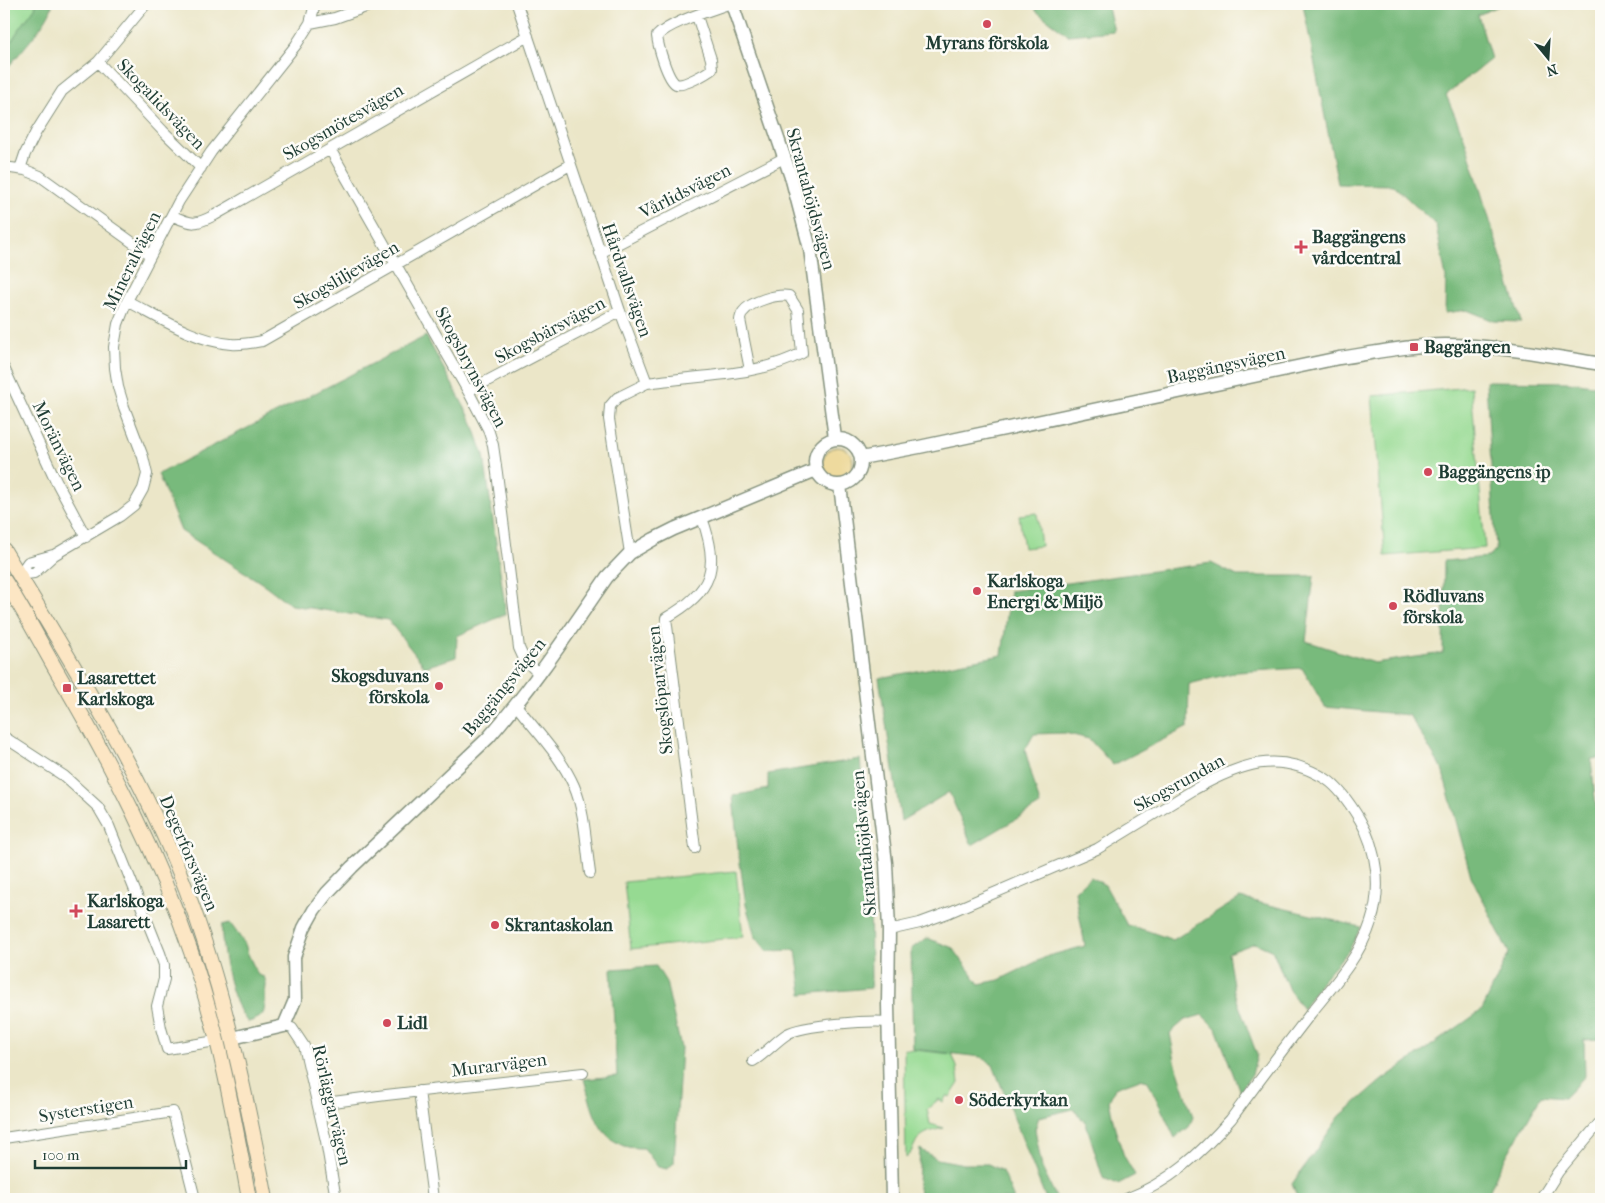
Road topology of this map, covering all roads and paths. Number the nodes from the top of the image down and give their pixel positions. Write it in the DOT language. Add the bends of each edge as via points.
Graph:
graph roads {
  1 [pos="146,4"];
  2 [pos="315,4"];
  3 [pos="374,4"];
  4 [pos="517,4"];
  5 [pos="730,4"];
  6 [pos="697,16"];
  7 [pos="310,23"];
  8 [pos="528,36"];
  9 [pos="98,62"];
  10 [pos="330,149"];
  11 [pos="784,158"];
  12 [pos="570,165"];
  13 [pos="4,168"];
  14 [pos="201,168"];
  15 [pos="20,169"];
  16 [pos="173,216"];
  17 [pos="600,253"];
  18 [pos="150,255"];
  19 [pos="397,265"];
  20 [pos="127,301"];
  21 [pos="620,311"];
  22 [pos="1601,364"];
  23 [pos="4,368"];
  24 [pos="750,370"];
  25 [pos="647,383"];
  26 [pos="468,391"];
  27 [pos="835,438"];
  28 [pos="861,458"];
  29 [pos="816,470"];
  30 [pos="840,485"];
  31 [pos="702,518"];
  32 [pos="86,537"];
  33 [pos="4,550"];
  34 [pos="630,553"];
  35 [pos="19,575"];
  36 [pos="4,584"];
  37 [pos="539,674"];
  38 [pos="516,705"];
  39 [pos="4,737"];
  40 [pos="696,848"];
  41 [pos="590,873"];
  42 [pos="890,930"];
  43 [pos="889,1022"];
  44 [pos="284,1026"];
  45 [pos="232,1038"];
  46 [pos="216,1042"];
  47 [pos="753,1061"];
  48 [pos="583,1073"];
  49 [pos="419,1091"];
  50 [pos="318,1104"];
  51 [pos="1601,1121"];
  52 [pos="4,1138"];
  53 [pos="195,1199"];
  54 [pos="248,1199"];
  55 [pos="266,1199"];
  56 [pos="336,1199"];
  57 [pos="433,1199"];
  58 [pos="892,1199"];
  59 [pos="1126,1199"];
  60 [pos="1541,1199"];
  1 -- 9 [label="street"];
  2 -- 7 [label="street, Mineralvägen"];
  3 -- 7 [label="street"];
  4 -- 8 [label="street, Hårdvallsvägen"];
  5 -- 6 [label="street"];
  5 -- 11 [label="street, Skrantahöjdsvägen"];
  6 -- 6 [label="street" via="663,30 657,36 670,78 676,84 705,75 712,69"];
  7 -- 14 [label="street, Mineralvägen"];
  8 -- 10 [label="street, Skogsmötesvägen"];
  8 -- 12 [label="street, Hårdvallsvägen"];
  9 -- 14 [label="street, Skogalidsvägen"];
  9 -- 15 [label="street" via="62,91 36,132"];
  10 -- 16 [label="street, Skogsmötesvägen" via="200,223 188,223"];
  10 -- 19 [label="street, Skogsbrynsvägen"];
  11 -- 17 [label="street, Vårlidsvägen"];
  11 -- 27 [label="street, Skrantahöjdsvägen" via="810,249"];
  12 -- 17 [label="street, Hårdvallsvägen"];
  12 -- 19 [label="street, Skogsliljevägen"];
  13 -- 15 [label="street"];
  14 -- 16 [label="street, Mineralvägen"];
  15 -- 18 [label="street" via="40,176"];
  16 -- 18 [label="street, Mineralvägen"];
  17 -- 21 [label="street, Hårdvallsvägen"];
  18 -- 20 [label="street, Mineralvägen"];
  19 -- 20 [label="street, Skogsliljevägen" via="274,335 245,344 199,336"];
  19 -- 26 [label="street, Skogsbrynsvägen"];
  20 -- 32 [label="street, Mineralvägen" via="114,347 114,368 146,474 143,489 134,505"];
  21 -- 25 [label="street, Hårdvallsvägen"];
  21 -- 26 [label="street, Skogsbärsvägen"];
  22 -- 28 [label="street, Baggängsvägen" via="1503,349 1447,345 1383,351"];
  23 -- 32 [label="street, Moränvägen" via="56,481"];
  24 -- 24 [label="street" via="802,353 798,310 789,296 780,294 755,303 743,312 740,320"];
  24 -- 25 [label="street"];
  25 -- 34 [label="street" via="617,398 610,406 609,419"];
  26 -- 37 [label="street, Skogsbrynsvägen" via="493,445 518,648"];
  27 -- 28 [label="street" via="850,442"];
  27 -- 29 [label="street" via="818,448 814,460"];
  28 -- 30 [label="street" via="856,476"];
  29 -- 30 [label="street" via="826,482"];
  29 -- 31 [label="street, Baggängsvägen"];
  30 -- 42 [label="street, Skrantahöjdsvägen" via="884,847"];
  31 -- 34 [label="street, Baggängsvägen"];
  31 -- 40 [label="street, Skogslöparvägen" via="712,552 706,583 690,602 666,618"];
  32 -- 35 [label="street, Mineralvägen" via="54,555 28,562"];
  33 -- 35 [label="main road, Degerforsvägen"];
  34 -- 37 [label="street, Baggängsvägen" via="606,577"];
  35 -- 36 [label="main road"];
  35 -- 45 [label="main road, Degerforsvägen" via="113,734 161,828 201,931"];
  36 -- 46 [label="main road, Degerforsvägen" via="103,752 148,844 191,951"];
  37 -- 38 [label="street, Baggängsvägen"];
  38 -- 41 [label="street" via="556,755 575,788"];
  38 -- 44 [label="street, Baggängsvägen" via="488,738 352,867 318,905 304,928 294,957 295,1000"];
  39 -- 46 [label="street" via="64,776 92,801 109,826 164,965 157,1006 167,1049"];
  42 -- 43 [label="street, Skrantahöjdsvägen"];
  42 -- 59 [label="street, Skogsrundan" via="950,912 1098,849 1211,780 1247,766 1261,762 1298,765 1329,781 1341,794 1366,829 1374,857 1376,904 1360,946 1340,977 1212,1140 1165,1180"];
  43 -- 47 [label="street" via="816,1027 789,1033"];
  43 -- 58 [label="street, Skrantahöjdsvägen"];
  44 -- 45 [label="street"];
  44 -- 50 [label="street, Rörläggarvägen" via="292,1028 304,1046"];
  45 -- 46 [label="main road"];
  45 -- 55 [label="main road, Degerforsvägen"];
  46 -- 54 [label="main road, Degerforsvägen"];
  48 -- 49 [label="street, Murarvägen"];
  49 -- 50 [label="street, Murarvägen"];
  49 -- 57 [label="street"];
  50 -- 56 [label="street, Rörläggarvägen"];
  51 -- 60 [label="street" via="1558,1172"];
  52 -- 53 [label="street, Systerstigen" via="172,1112"];
}
